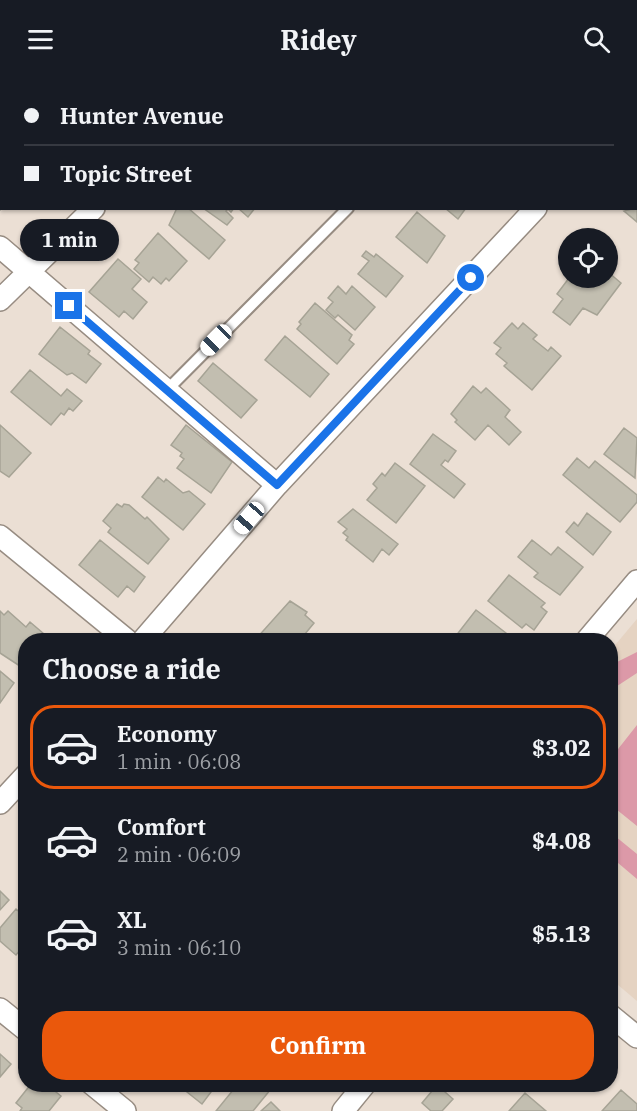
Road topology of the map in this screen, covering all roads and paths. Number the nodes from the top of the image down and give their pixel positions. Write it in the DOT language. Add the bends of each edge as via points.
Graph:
graph roads {
  1 [pos="92,210"];
  2 [pos="346,210"];
  3 [pos="534,210"];
  4 [pos="0,247"];
  5 [pos="29,271"];
  6 [pos="0,300"];
  7 [pos="167,390"];
  8 [pos="277,485"];
  9 [pos="0,536"];
  10 [pos="637,581"];
  11 [pos="118,633"];
  12 [pos="155,633"];
  13 [pos="593,633"];
  14 [pos="18,784"];
  15 [pos="0,803"];
  16 [pos="0,1009"];
  17 [pos="618,1022"];
  18 [pos="18,1024"];
  19 [pos="637,1037"];
  20 [pos="102,1092"];
  21 [pos="358,1092"];
  22 [pos="125,1111"];
  23 [pos="343,1111"];
  1 -- 5 [label="street"];
  2 -- 7 [label="lane"];
  3 -- 8 [label="street"];
  4 -- 5 [label="street"];
  5 -- 6 [label="street"];
  5 -- 7 [label="street"];
  7 -- 8 [label="street"];
  8 -- 12 [label="street"];
  9 -- 11 [label="street"];
  10 -- 13 [label="street"];
  14 -- 15 [label="street"];
  16 -- 18 [label="street"];
  17 -- 19 [label="street"];
  20 -- 22 [label="street"];
  21 -- 23 [label="street"];
}
